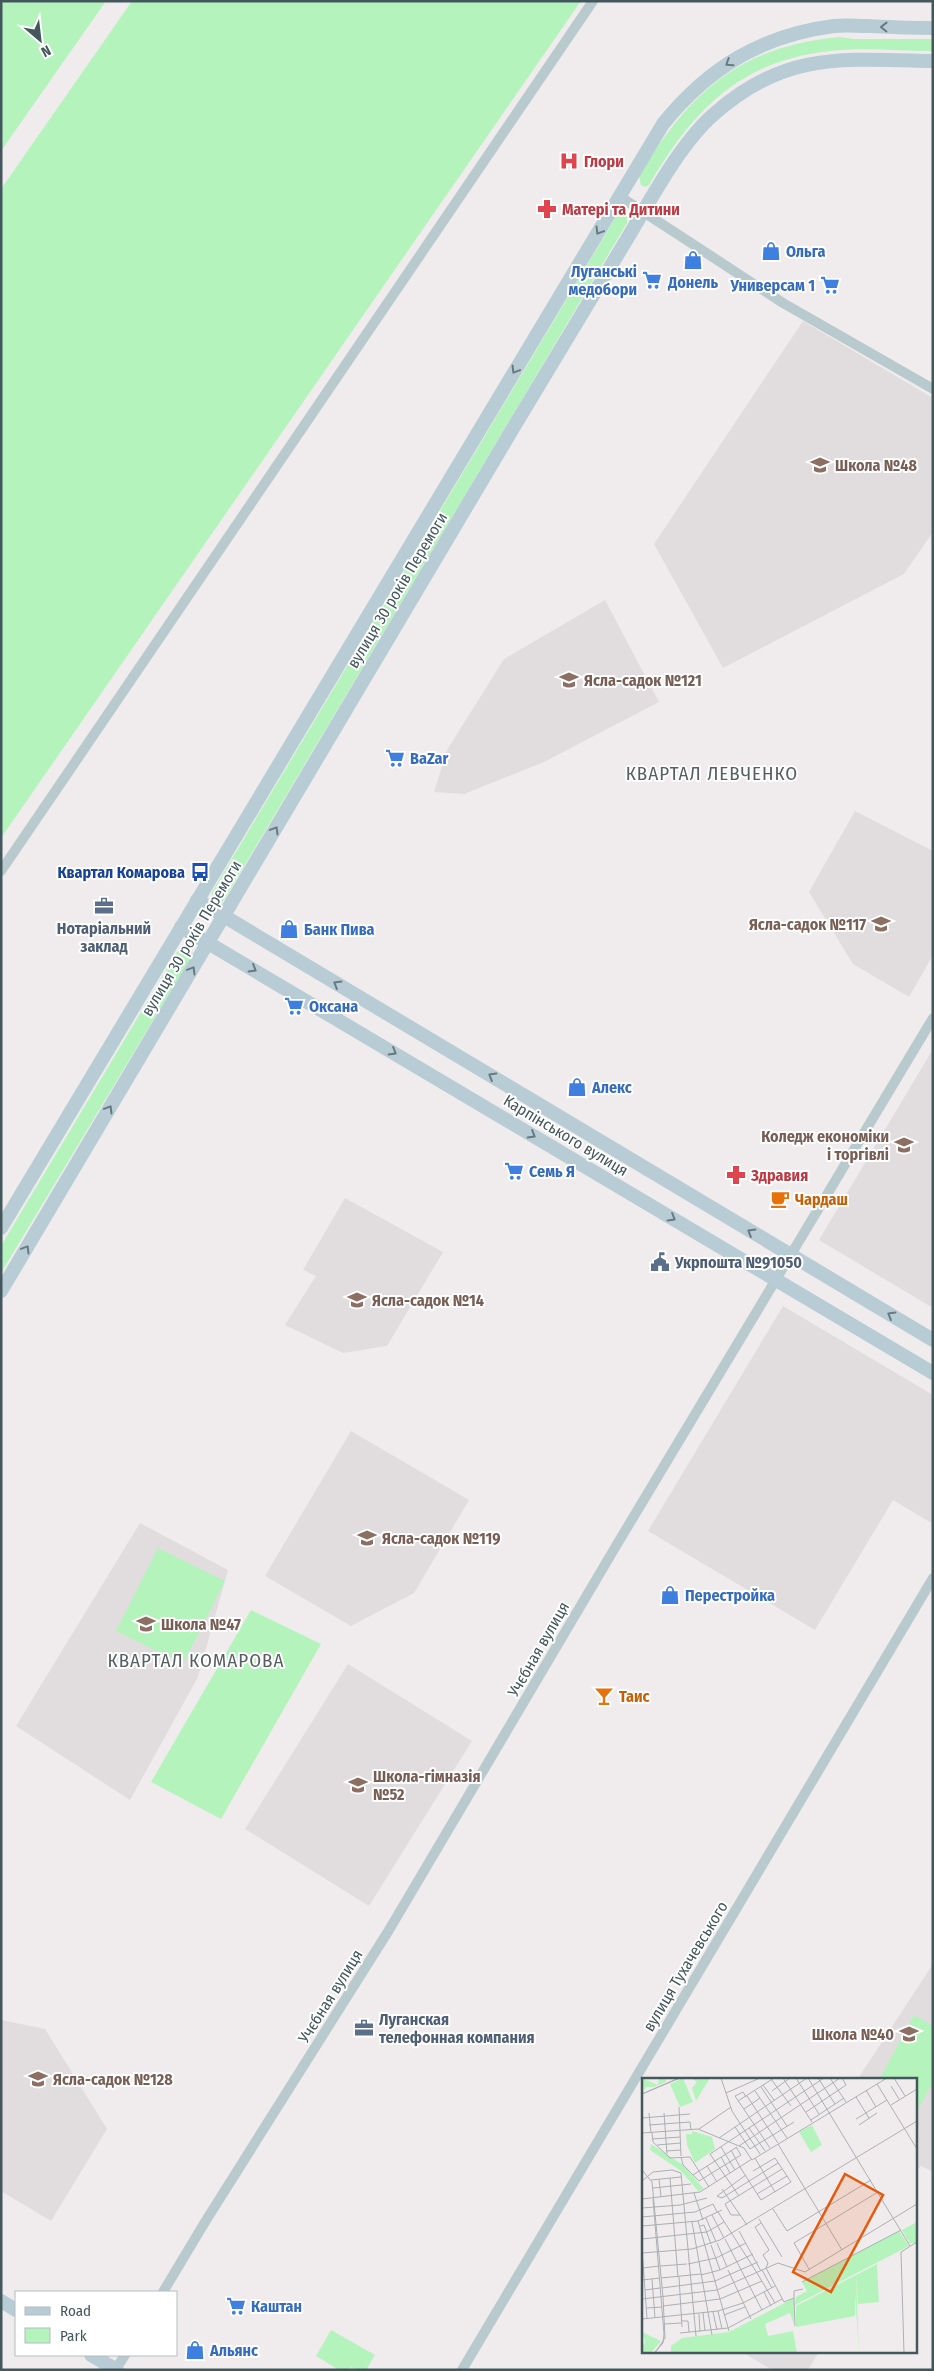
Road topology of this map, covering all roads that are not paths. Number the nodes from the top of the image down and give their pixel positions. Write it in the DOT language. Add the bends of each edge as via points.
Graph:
graph roads {
  1 [pos="593,1"];
  2 [pos="933,28"];
  3 [pos="933,61"];
  4 [pos="619,196"];
  5 [pos="643,212"];
  6 [pos="933,389"];
  7 [pos="1,871"];
  8 [pos="197,900"];
  9 [pos="224,916"];
  10 [pos="181,926"];
  11 [pos="208,943"];
  12 [pos="933,1018"];
  13 [pos="1,1228"];
  14 [pos="790,1255"];
  15 [pos="776,1280"];
  16 [pos="1,1291"];
  17 [pos="933,1340"];
  18 [pos="933,1373"];
  19 [pos="933,1578"];
  20 [pos="164,2291"];
  21 [pos="1,2301"];
  22 [pos="15,2309"];
  23 [pos="93,2356"];
  24 [pos="125,2356"];
  25 [pos="116,2370"];
  26 [pos="462,2370"];
  1 -- 7 [label="street"];
  2 -- 4 [label="street, вулиця 30 років Перемоги, one-way" via="835,26 784,35 738,57 684,98 663,124"];
  3 -- 5 [label="street, вулиця 30 років Перемоги" via="845,58 811,62 776,73 710,117 689,141"];
  4 -- 5 [label="street"];
  4 -- 8 [label="street, вулиця 30 років Перемоги, one-way"];
  5 -- 6 [label="street" via="783,303"];
  9 -- 5 [label="street, вулиця 30 років Перемоги, one-way"];
  8 -- 9 [label="street, Карпінського вулиця"];
  8 -- 10 [label="street, вулиця 30 років Перемоги"];
  9 -- 11 [label="street, вулиця 30 років Перемоги"];
  14 -- 9 [label="street, Карпінського вулиця, one-way"];
  10 -- 11 [label="street, Карпінського вулиця"];
  10 -- 13 [label="street, вулиця 30 років Перемоги"];
  11 -- 15 [label="street, Карпінського вулиця, one-way"];
  16 -- 11 [label="street, вулиця 30 років Перемоги, one-way"];
  12 -- 14 [label="street, Учєбная вулиця"];
  14 -- 15 [label="street, Учєбная вулиця"];
  17 -- 14 [label="street, Карпінського вулиця, one-way"];
  15 -- 18 [label="street, Карпінського вулиця"];
  15 -- 20 [label="street, Учєбная вулиця" via="389,1930"];
  19 -- 26 [label="street, вулиця Тухачевського"];
  21 -- 22 [label="street"];
  23 -- 25 [label="street"];
  24 -- 25 [label="street"];
}
